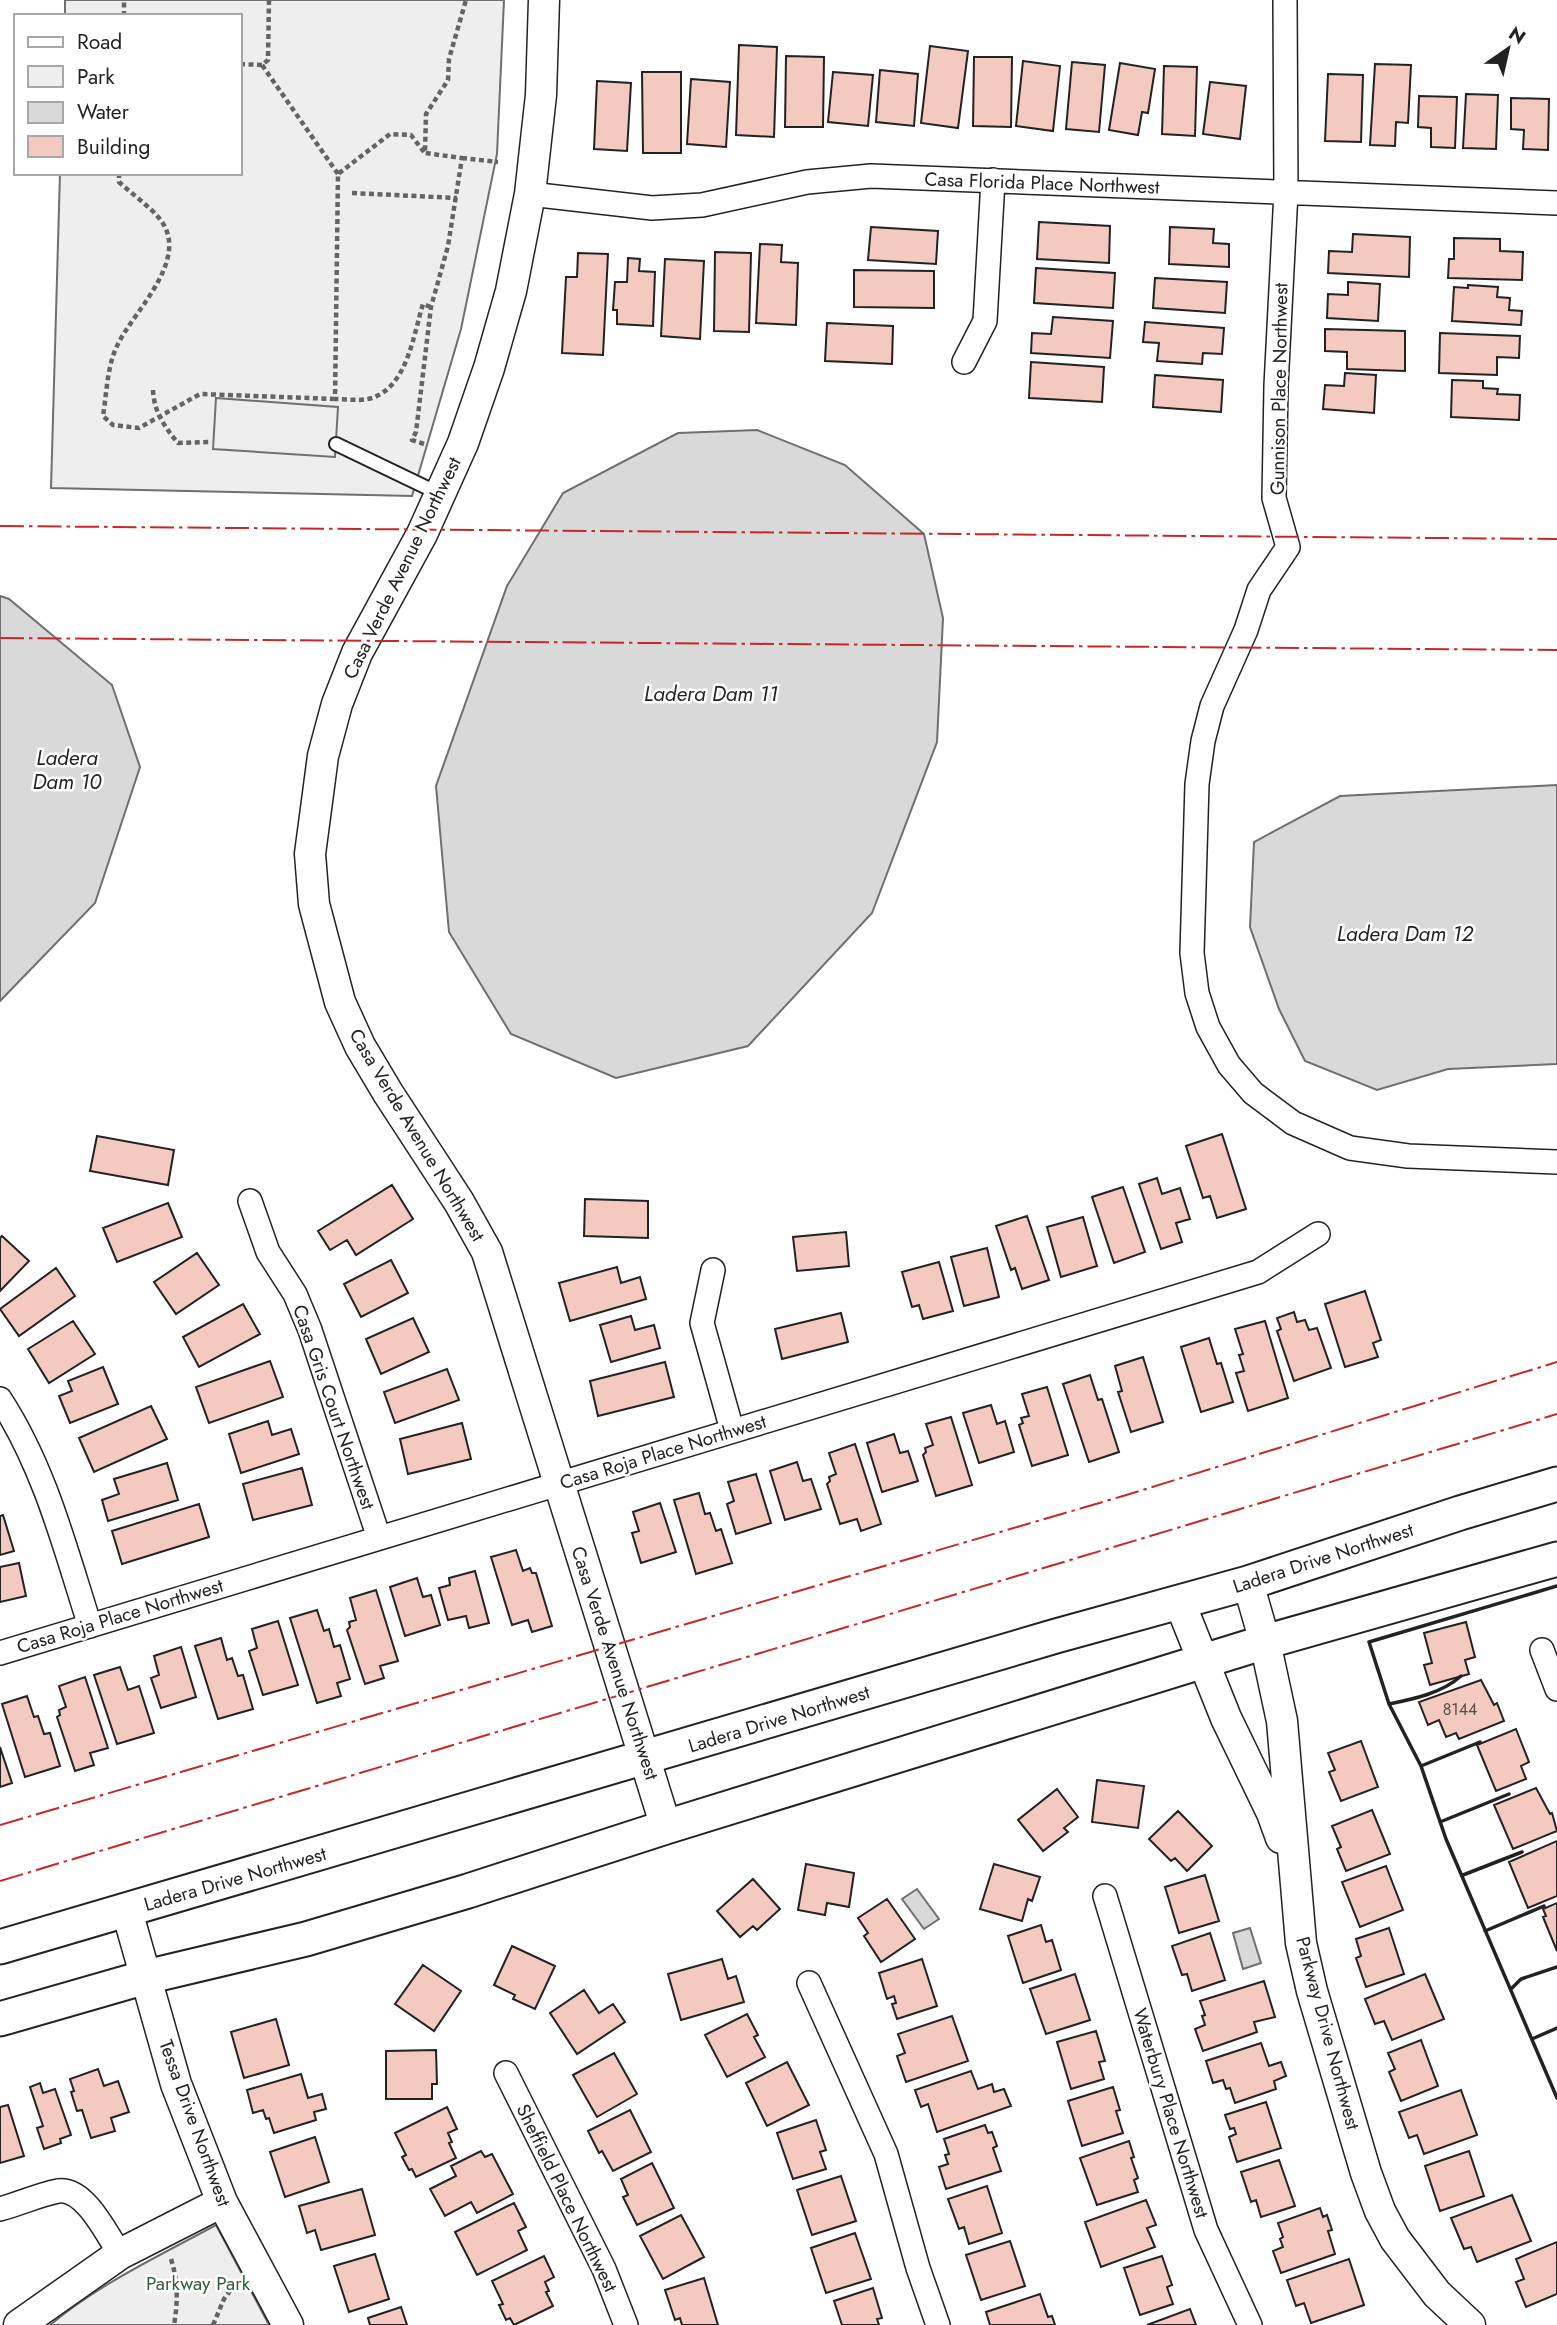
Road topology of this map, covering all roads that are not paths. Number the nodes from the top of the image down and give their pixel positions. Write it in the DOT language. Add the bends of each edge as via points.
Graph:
graph roads {
  1 [pos="544,0"];
  2 [pos="1286,0"];
  3 [pos="993,180"];
  4 [pos="1286,192"];
  5 [pos="530,194"];
  6 [pos="1557,203"];
  7 [pos="964,362"];
  8 [pos="336,444"];
  9 [pos="440,494"];
  10 [pos="1557,1162"];
  11 [pos="250,1201"];
  12 [pos="1318,1234"];
  13 [pos="713,1270"];
  14 [pos="0,1399"];
  15 [pos="732,1430"];
  16 [pos="558,1484"];
  17 [pos="1557,1485"];
  18 [pos="379,1538"];
  19 [pos="1557,1559"];
  20 [pos="1248,1583"];
  21 [pos="1180,1603"];
  22 [pos="90,1626"];
  23 [pos="1265,1642"];
  24 [pos="1542,1650"];
  25 [pos="0,1653"];
  26 [pos="1204,1660"];
  27 [pos="1557,1689"];
  28 [pos="645,1759"];
  29 [pos="666,1827"];
  30 [pos="1294,1879"];
  31 [pos="1105,1896"];
  32 [pos="127,1910"];
  33 [pos="0,1947"];
  34 [pos="146,1978"];
  35 [pos="809,1983"];
  36 [pos="0,2019"];
  37 [pos="506,2073"];
  38 [pos="222,2202"];
  39 [pos="0,2209"];
  40 [pos="120,2254"];
  41 [pos="19,2325"];
  42 [pos="288,2325"];
  43 [pos="626,2325"];
  44 [pos="938,2325"];
  45 [pos="1250,2325"];
  46 [pos="1470,2325"];
  1 -- 5 [label="street, Casa Verde Avenue Northwest" via="541,95"];
  2 -- 4 [label="street, Gunnison Place Northwest"];
  3 -- 4 [label="street, Casa Florida Place Northwest"];
  3 -- 5 [label="street, Casa Florida Place Northwest" via="840,177 702,205 652,208"];
  3 -- 7 [label="street" via="985,321"];
  4 -- 6 [label="street, Casa Florida Place Northwest"];
  4 -- 10 [label="street, Gunnison Place Northwest" via="1274,498 1288,547 1259,590 1212,706 1203,741 1197,784 1192,953 1197,993 1208,1027 1229,1065 1253,1093 1293,1123 1350,1148 1408,1156"];
  5 -- 9 [label="street, Casa Verde Avenue Northwest" via="511,291 489,368"];
  8 -- 9 [label="lane"];
  9 -- 16 [label="street, Casa Verde Avenue Northwest" via="357,653 337,704 323,756 310,854 314,904 340,1002 360,1046 487,1252"];
  11 -- 18 [label="street, Casa Gris Court Northwest" via="268,1252 295,1294 310,1330"];
  12 -- 15 [label="street, Casa Roja Place Northwest" via="1258,1272"];
  13 -- 15 [label="street" via="702,1323"];
  14 -- 22 [label="street" via="43,1480"];
  15 -- 16 [label="street, Casa Roja Place Northwest"];
  16 -- 18 [label="street, Casa Roja Place Northwest"];
  16 -- 28 [label="street, Casa Verde Avenue Northwest"];
  17 -- 20 [label="main road, Ladera Drive Northwest"];
  18 -- 22 [label="street, Casa Roja Place Northwest"];
  19 -- 23 [label="main road"];
  20 -- 21 [label="main road, Ladera Drive Northwest"];
  20 -- 23 [label="street, Parkway Drive Northwest"];
  21 -- 26 [label="street"];
  21 -- 28 [label="main road, Ladera Drive Northwest"];
  22 -- 25 [label="street, Casa Roja Place Northwest"];
  23 -- 26 [label="main road"];
  23 -- 30 [label="street, Parkway Drive Northwest" via="1282,1721"];
  24 -- 27 [label="street"];
  26 -- 29 [label="main road"];
  26 -- 30 [label="street" via="1272,1813"];
  28 -- 29 [label="street, Casa Verde Avenue Northwest"];
  28 -- 32 [label="main road, Ladera Drive Northwest"];
  29 -- 34 [label="main road" via="306,1939"];
  30 -- 46 [label="street, Parkway Drive Northwest" via="1312,1991 1375,2198 1412,2263"];
  31 -- 45 [label="street, Waterbury Place Northwest" via="1206,2230"];
  32 -- 33 [label="main road, Ladera Drive Northwest"];
  32 -- 34 [label="street, Tessa Drive Northwest"];
  34 -- 36 [label="main road"];
  34 -- 38 [label="street, Tessa Drive Northwest" via="176,2084"];
  35 -- 44 [label="street" via="886,2154"];
  37 -- 43 [label="street, Sheffield Place Northwest" via="604,2269"];
  38 -- 40 [label="street"];
  38 -- 42 [label="street, Tessa Drive Northwest"];
  39 -- 40 [label="street" via="60,2191 74,2193"];
  40 -- 41 [label="street"];
}
